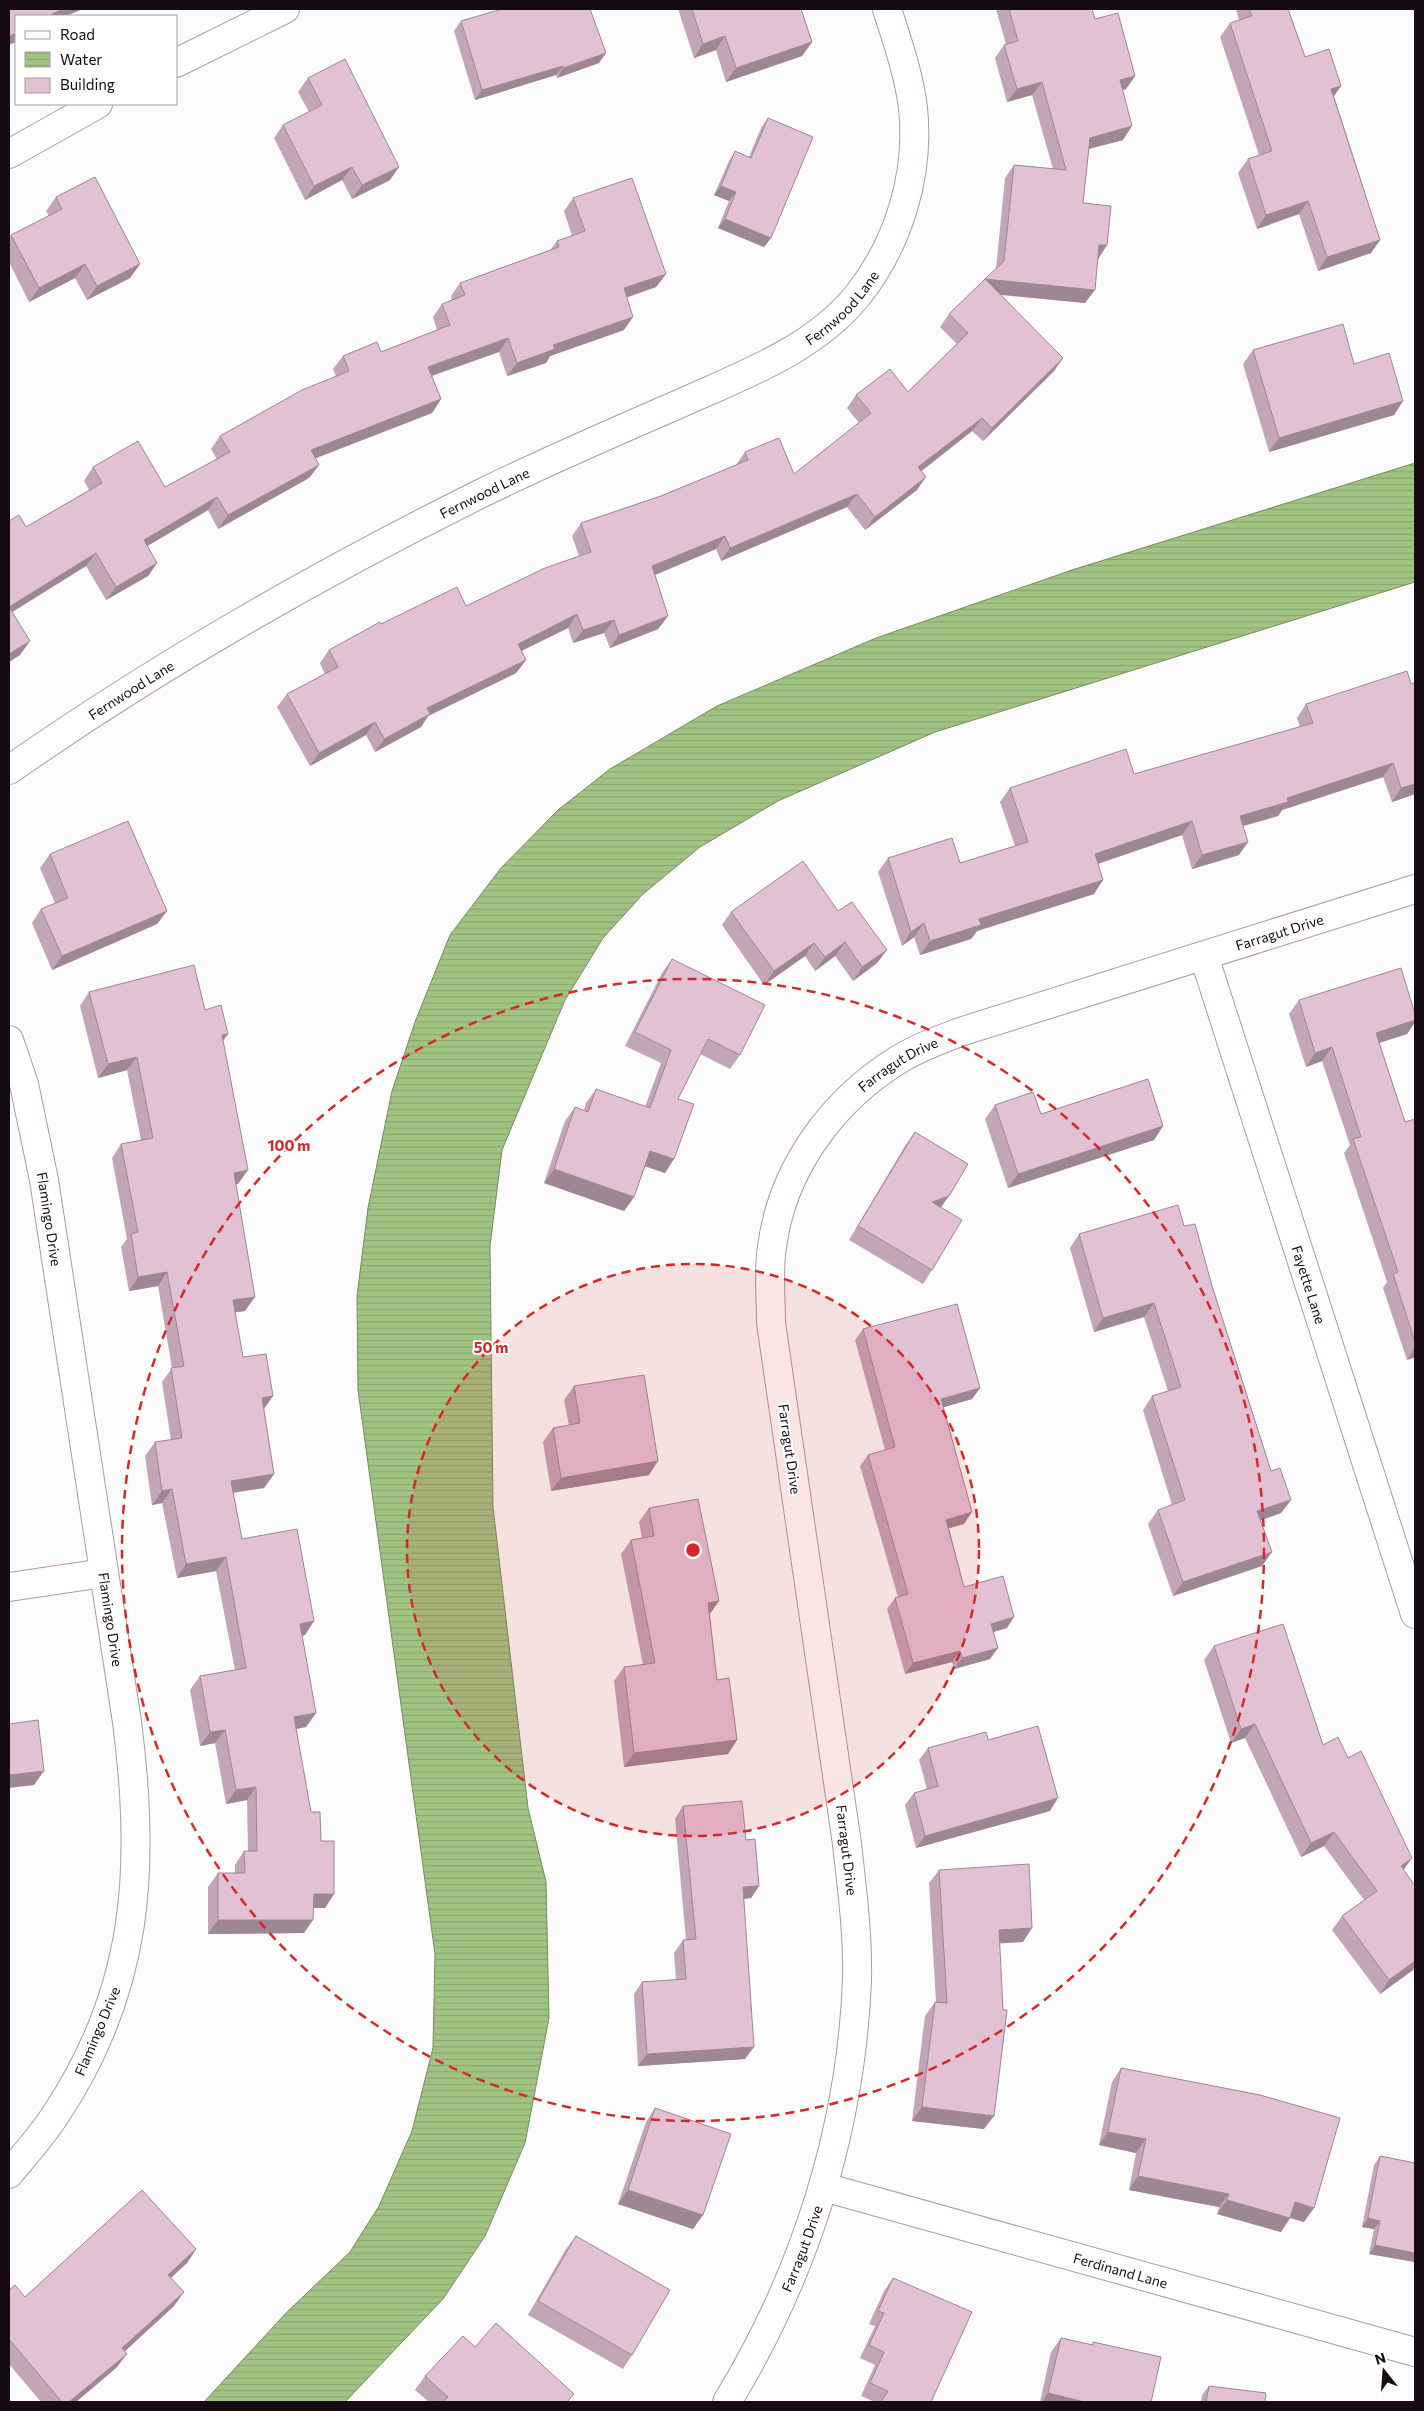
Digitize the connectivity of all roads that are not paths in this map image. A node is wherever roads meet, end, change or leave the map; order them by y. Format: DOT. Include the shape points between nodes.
graph roads {
  1 [pos="285,9"];
  2 [pos="886,9"];
  3 [pos="178,62"];
  4 [pos="96,105"];
  5 [pos="9,154"];
  6 [pos="9,770"];
  7 [pos="1415,889"];
  8 [pos="1204,956"];
  9 [pos="9,1040"];
  10 [pos="104,1573"];
  11 [pos="9,1587"];
  12 [pos="1415,1614"];
  13 [pos="9,2174"];
  14 [pos="824,2187"];
  15 [pos="1415,2352"];
  16 [pos="727,2402"];
  1 -- 3 [label="street"];
  2 -- 6 [label="street, Fernwood Lane" via="902,58 913,110 913,156 909,181 896,231 857,296 836,318 812,337 751,371 509,480 368,552 171,664"];
  4 -- 5 [label="street"];
  7 -- 8 [label="street, Farragut Drive"];
  8 -- 12 [label="street, Fayette Lane"];
  8 -- 14 [label="street, Farragut Drive" via="960,1032 898,1060 846,1100 830,1118 799,1163 780,1214 772,1246 771,1323 847,1844 856,1945 857,1979 848,2078"];
  9 -- 10 [label="street, Flamingo Drive" via="38,1141"];
  10 -- 11 [label="street"];
  10 -- 13 [label="street, Flamingo Drive" via="133,1772 136,1858 130,1936 112,2000 80,2075 55,2116"];
  14 -- 15 [label="street, Ferdinand Lane"];
  14 -- 16 [label="street, Farragut Drive" via="788,2287"];
}
